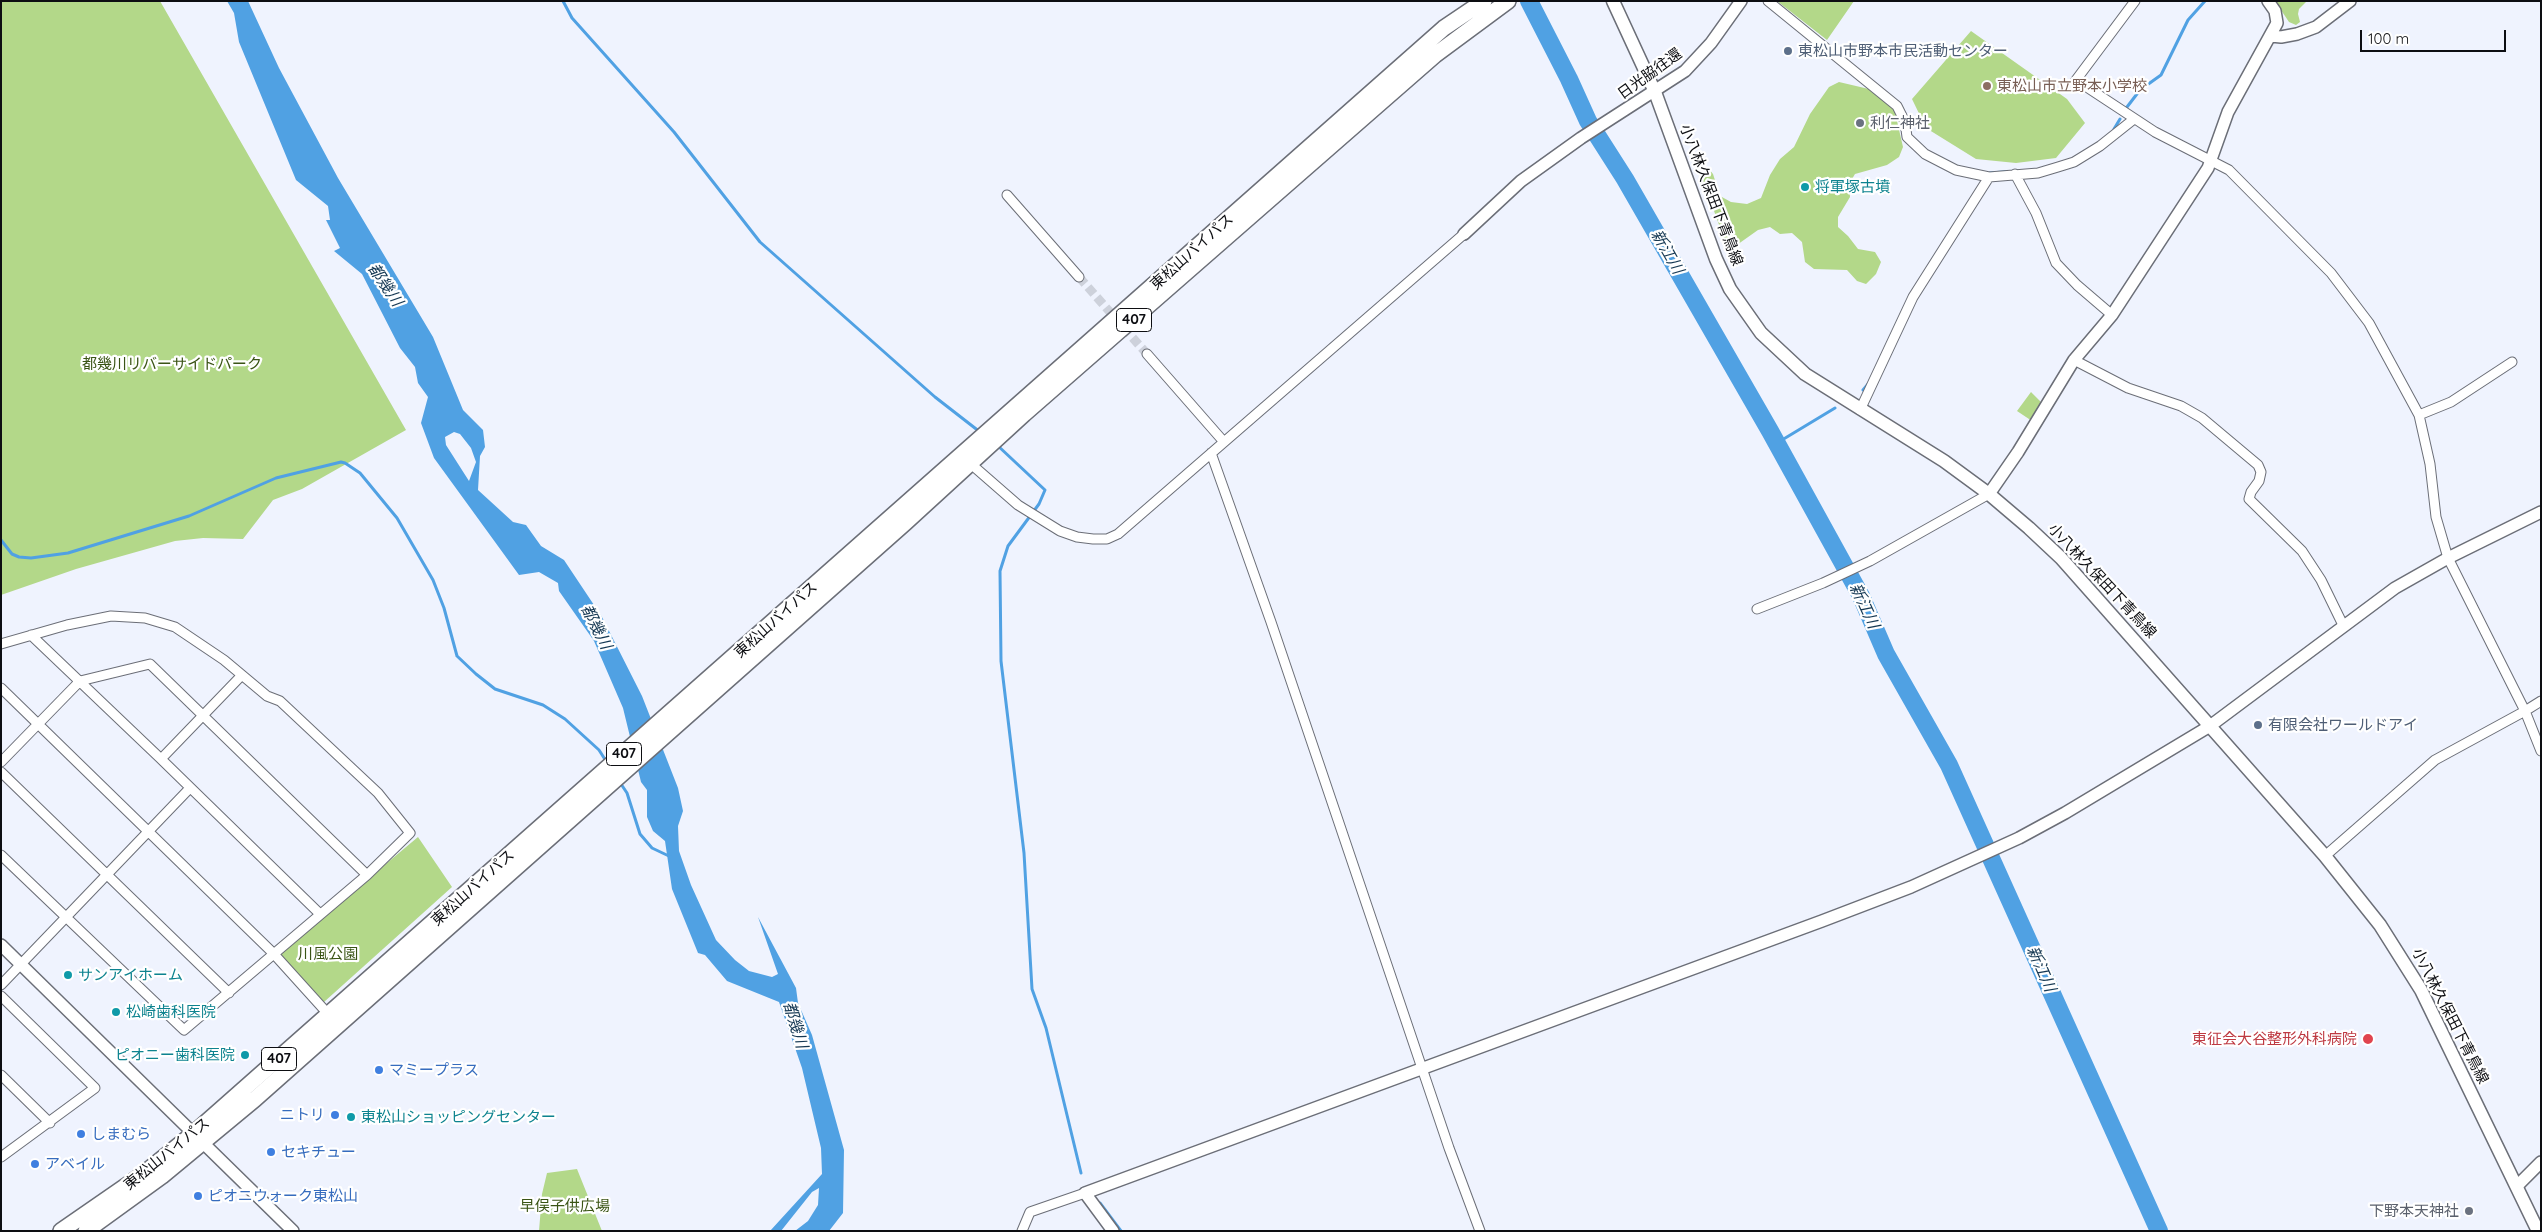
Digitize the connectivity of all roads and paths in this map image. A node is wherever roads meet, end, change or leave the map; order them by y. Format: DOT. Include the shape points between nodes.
graph roads {
  1 [pos="1484,1"];
  2 [pos="1508,1"];
  3 [pos="1613,1"];
  4 [pos="1741,1"];
  5 [pos="1768,1"];
  6 [pos="2135,1"];
  7 [pos="2268,1"];
  8 [pos="2350,1"];
  9 [pos="2271,36"];
  10 [pos="1654,92"];
  11 [pos="2134,119"];
  12 [pos="2212,160"];
  13 [pos="2015,174"];
  14 [pos="1989,177"];
  15 [pos="1007,195"];
  16 [pos="1464,234"];
  17 [pos="1079,277"];
  18 [pos="2112,315"];
  19 [pos="1147,354"];
  20 [pos="2074,360"];
  21 [pos="2512,362"];
  22 [pos="1860,410"];
  23 [pos="2419,415"];
  24 [pos="1224,442"];
  25 [pos="1211,453"];
  26 [pos="970,464"];
  27 [pos="1989,494"];
  28 [pos="2541,512"];
  29 [pos="2448,558"];
  30 [pos="1757,608"];
  31 [pos="2343,625"];
  32 [pos="31,635"];
  33 [pos="764,639"];
  34 [pos="1,644"];
  35 [pos="242,675"];
  36 [pos="80,681"];
  37 [pos="1,688"];
  38 [pos="2541,701"];
  39 [pos="2525,711"];
  40 [pos="202,716"];
  41 [pos="38,724"];
  42 [pos="2210,726"];
  43 [pos="2541,752"];
  44 [pos="161,759"];
  45 [pos="1,762"];
  46 [pos="1,772"];
  47 [pos="190,788"];
  48 [pos="148,832"];
  49 [pos="1,855"];
  50 [pos="2325,856"];
  51 [pos="107,875"];
  52 [pos="366,875"];
  53 [pos="492,881"];
  54 [pos="320,914"];
  55 [pos="66,918"];
  56 [pos="1,945"];
  57 [pos="273,953"];
  58 [pos="21,965"];
  59 [pos="1,985"];
  60 [pos="229,992"];
  61 [pos="1,996"];
  62 [pos="328,1015"];
  63 [pos="1423,1067"];
  64 [pos="1,1076"];
  65 [pos="50,1123"];
  66 [pos="199,1138"];
  67 [pos="2,1156"];
  68 [pos="2541,1162"];
  69 [pos="2516,1186"];
  70 [pos="1085,1193"];
  71 [pos="61,1231"];
  72 [pos="86,1231"];
  73 [pos="293,1231"];
  74 [pos="1022,1231"];
  75 [pos="1113,1231"];
  76 [pos="1480,1231"];
  77 [pos="2538,1231"];
  1 -- 33 [label="highway, 東松山バイパス / 407" via="1444,28"];
  2 -- 26 [label="highway, 東松山バイパス / 407" via="1407,79"];
  3 -- 10 [label="main road, 小八林久保田下青鳥線"];
  4 -- 10 [label="street, 日光脇往還" via="1711,43 1685,71"];
  5 -- 14 [label="street" via="1897,106 1905,122 1907,137 1925,154 1956,170"];
  6 -- 11 [label="street" via="2076,80"];
  7 -- 9 [label="street" via="2277,19"];
  8 -- 9 [label="street" via="2316,26 2297,34"];
  9 -- 12 [label="street" via="2228,112"];
  10 -- 16 [label="street, 日光脇往還" via="1521,181"];
  10 -- 22 [label="main road, 小八林久保田下青鳥線" via="1710,245 1730,289 1761,333 1782,355"];
  11 -- 12 [label="street"];
  11 -- 13 [label="street" via="2074,162 2038,173"];
  12 -- 18 [label="street"];
  12 -- 23 [label="street" via="2229,170 2313,253 2346,291 2390,358"];
  13 -- 14 [label="street"];
  13 -- 18 [label="street" via="2036,213 2056,263"];
  14 -- 22 [label="street" via="1913,297"];
  15 -- 17 [label="street"];
  16 -- 24 [label="street"];
  18 -- 20 [label="street"];
  19 -- 24 [label="street"];
  20 -- 27 [label="street"];
  20 -- 31 [label="street" via="2128,388 2182,406 2202,418 2258,465 2261,472 2259,481 2249,499 2302,551 2321,580"];
  21 -- 23 [label="street" via="2451,402"];
  22 -- 27 [label="main road, 小八林久保田下青鳥線" via="1944,461"];
  23 -- 29 [label="street" via="2430,464 2436,517"];
  24 -- 25 [label="street"];
  25 -- 26 [label="street" via="1118,534 1107,538 1076,537 1045,523 997,490"];
  25 -- 63 [label="street"];
  26 -- 33 [label="highway, 東松山バイパス / 407"];
  27 -- 30 [label="street" via="1870,560 1823,583"];
  27 -- 42 [label="main road, 小八林久保田下青鳥線" via="2061,558"];
  28 -- 29 [label="street"];
  29 -- 31 [label="street" via="2395,588"];
  29 -- 39 [label="street"];
  31 -- 42 [label="street"];
  32 -- 34 [label="street"];
  32 -- 35 [label="street" via="112,616 145,618 175,627"];
  32 -- 36 [label="street"];
  33 -- 53 [label="highway, 東松山バイパス / 407"];
  35 -- 40 [label="street"];
  35 -- 52 [label="street" via="294,714 378,793 410,833"];
  36 -- 40 [label="street" via="150,664"];
  36 -- 41 [label="street"];
  36 -- 44 [label="street"];
  37 -- 41 [label="street"];
  38 -- 39 [label="street"];
  39 -- 43 [label="street"];
  39 -- 50 [label="street" via="2434,760"];
  40 -- 44 [label="street"];
  40 -- 52 [label="street"];
  41 -- 45 [label="street"];
  41 -- 48 [label="street"];
  42 -- 50 [label="main road, 小八林久保田下青鳥線"];
  42 -- 63 [label="street" via="2065,814 1911,886"];
  44 -- 47 [label="street"];
  46 -- 51 [label="street"];
  47 -- 48 [label="street"];
  47 -- 54 [label="street"];
  48 -- 51 [label="street"];
  48 -- 57 [label="street"];
  49 -- 55 [label="street"];
  50 -- 69 [label="main road, 小八林久保田下青鳥線" via="2360,899 2421,990"];
  51 -- 55 [label="street"];
  51 -- 60 [label="street"];
  52 -- 54 [label="street"];
  53 -- 62 [label="highway, 東松山バイパス / 407"];
  53 -- 66 [label="highway, 東松山バイパス / 407"];
  54 -- 57 [label="street"];
  55 -- 58 [label="street"];
  55 -- 60 [label="street" via="184,1030"];
  56 -- 58 [label="street"];
  57 -- 60 [label="street"];
  57 -- 62 [label="street"];
  58 -- 59 [label="street"];
  58 -- 66 [label="street"];
  61 -- 65 [label="street" via="95,1088"];
  62 -- 66 [label="highway, 東松山バイパス / 407"];
  63 -- 70 [label="street"];
  63 -- 76 [label="street"];
  64 -- 65 [label="street"];
  65 -- 67 [label="street"];
  66 -- 71 [label="highway, 東松山バイパス / 407"];
  66 -- 72 [label="highway, 東松山バイパス / 407"];
  66 -- 73 [label="street"];
  68 -- 69 [label="street"];
  69 -- 77 [label="main road, 小八林久保田下青鳥線"];
  70 -- 74 [label="street" via="1030,1212"];
  70 -- 75 [label="street"];
}
